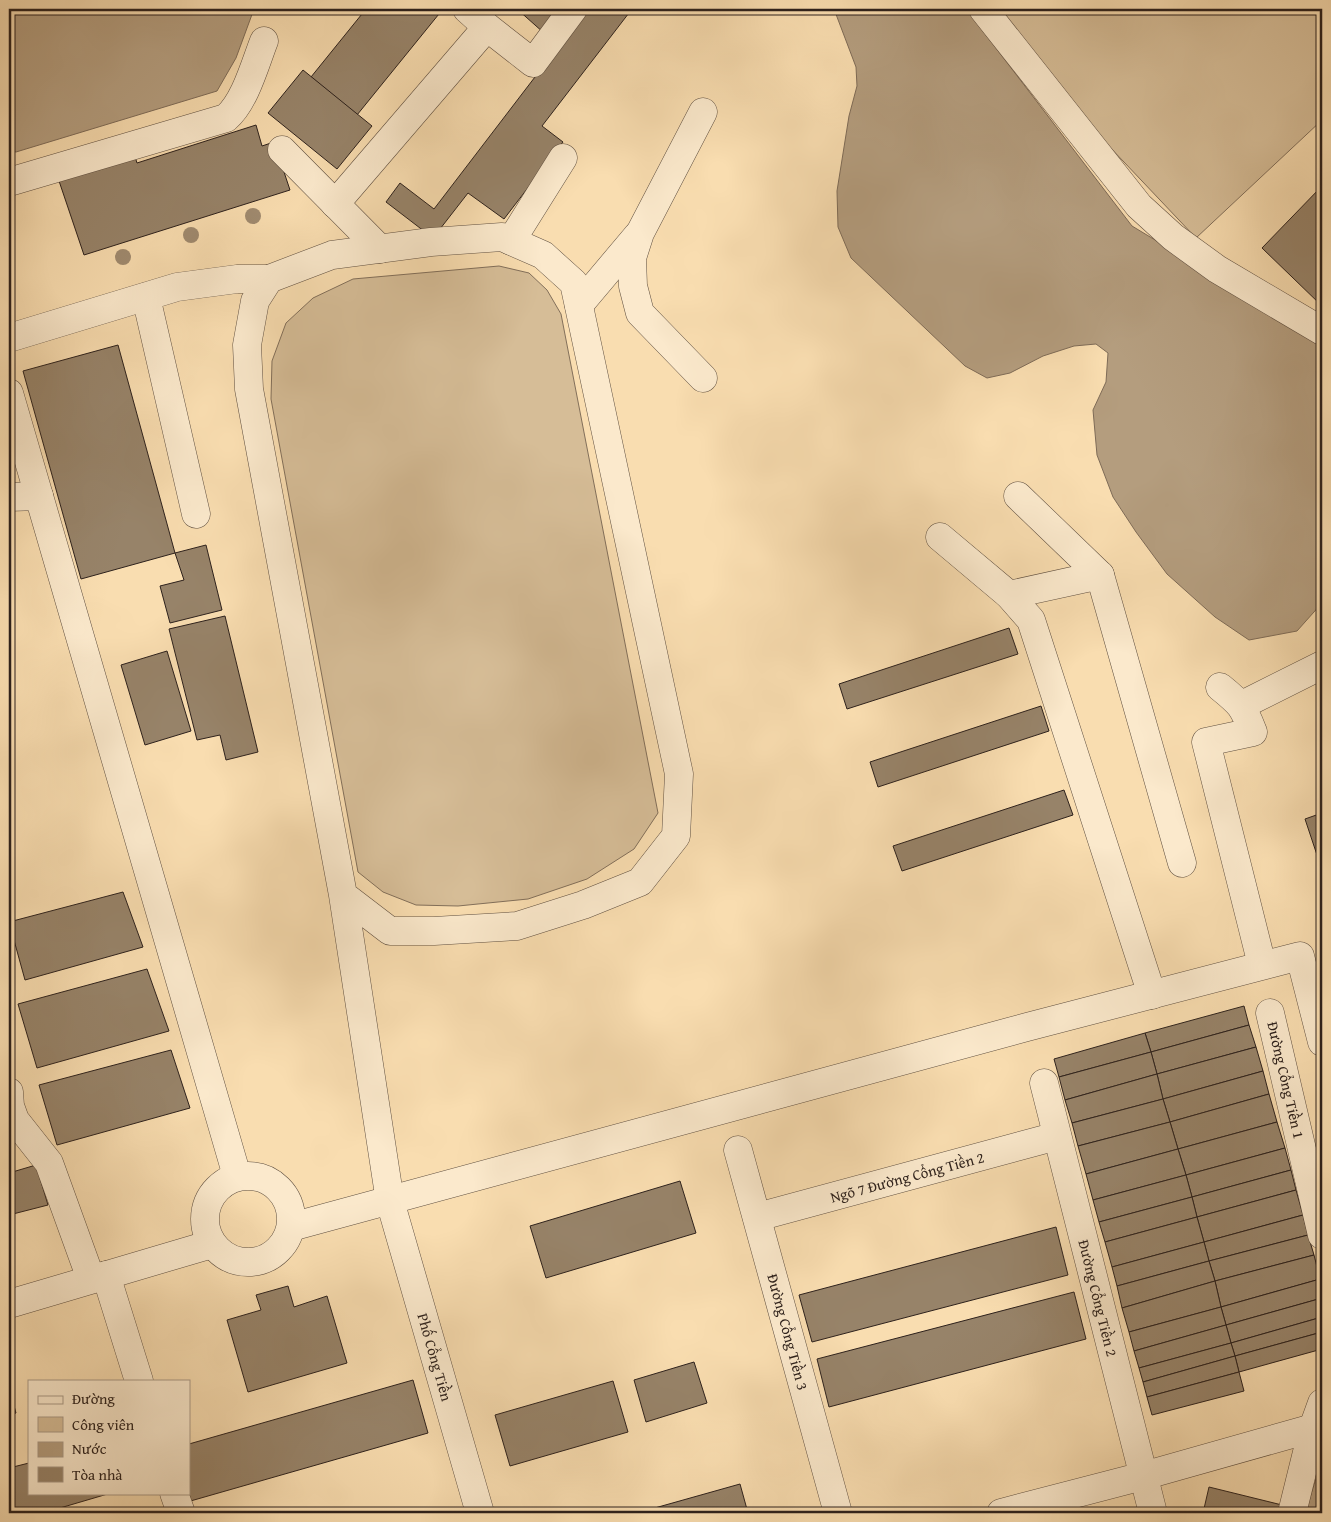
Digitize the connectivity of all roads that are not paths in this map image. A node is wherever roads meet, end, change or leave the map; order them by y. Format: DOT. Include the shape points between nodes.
graph roads {
  1 [pos="573,9"];
  2 [pos="982,9"];
  3 [pos="477,18"];
  4 [pos="264,41"];
  5 [pos="703,112"];
  6 [pos="282,150"];
  7 [pos="563,158"];
  8 [pos="9,182"];
  9 [pos="335,204"];
  10 [pos="640,233"];
  11 [pos="511,241"];
  12 [pos="380,249"];
  13 [pos="269,279"];
  14 [pos="146,297"];
  15 [pos="579,304"];
  16 [pos="1322,331"];
  17 [pos="9,338"];
  18 [pos="703,378"];
  19 [pos="9,393"];
  20 [pos="39,496"];
  21 [pos="1018,496"];
  22 [pos="9,497"];
  23 [pos="196,514"];
  24 [pos="940,538"];
  25 [pos="1100,575"];
  26 [pos="1010,595"];
  27 [pos="1322,667"];
  28 [pos="1220,687"];
  29 [pos="1244,709"];
  30 [pos="1182,862"];
  31 [pos="343,895"];
  32 [pos="1262,965"];
  33 [pos="1152,994"];
  34 [pos="1270,1013"];
  35 [pos="1322,1042"];
  36 [pos="1044,1083"];
  37 [pos="9,1092"];
  38 [pos="12,1121"];
  39 [pos="1057,1136"];
  40 [pos="738,1150"];
  41 [pos="237,1176"];
  42 [pos="390,1200"];
  43 [pos="757,1217"];
  44 [pos="292,1228"];
  45 [pos="1322,1235"];
  46 [pos="212,1244"];
  47 [pos="99,1277"];
  48 [pos="9,1304"];
  49 [pos="139,1380"];
  50 [pos="1322,1403"];
  51 [pos="1313,1428"];
  52 [pos="1143,1476"];
  53 [pos="174,1494"];
  54 [pos="181,1513"];
  55 [pos="480,1513"];
  56 [pos="838,1513"];
  57 [pos="1001,1513"];
  58 [pos="1153,1513"];
  59 [pos="1292,1513"];
  1 -- 3 [label="street" via="533,63"];
  2 -- 16 [label="street" via="1139,206 1173,237 1217,269"];
  3 -- 9 [label="street"];
  4 -- 8 [label="street" via="243,94 234,112 226,118"];
  5 -- 10 [label="street"];
  6 -- 9 [label="street"];
  7 -- 11 [label="street"];
  9 -- 12 [label="street"];
  10 -- 15 [label="street"];
  10 -- 18 [label="street" via="632,258 633,286 640,313"];
  11 -- 12 [label="street" via="502,237"];
  11 -- 15 [label="street" via="543,255 574,283"];
  12 -- 13 [label="street" via="332,255"];
  13 -- 14 [label="street" via="237,279 177,288"];
  13 -- 31 [label="street, Phố Cổng Tiền" via="254,302 247,346 249,390"];
  14 -- 17 [label="street"];
  14 -- 23 [label="street"];
  15 -- 31 [label="street" via="679,774 676,836 640,882 517,926 390,931"];
  19 -- 20 [label="street"];
  20 -- 22 [label="street"];
  20 -- 41 [label="street"];
  21 -- 25 [label="street"];
  24 -- 26 [label="street"];
  25 -- 26 [label="street"];
  25 -- 30 [label="street"];
  26 -- 33 [label="street" via="1031,620"];
  27 -- 29 [label="street" via="1250,701"];
  28 -- 29 [label="street"];
  29 -- 32 [label="street" via="1253,732 1206,742"];
  31 -- 42 [label="street, Phố Cổng Tiền"];
  32 -- 33 [label="street"];
  32 -- 35 [label="street" via="1300,956"];
  33 -- 42 [label="street"];
  34 -- 45 [label="street, Đường Cổng Tiền 1"];
  36 -- 39 [label="street, Đường Cổng Tiền 2"];
  37 -- 38 [label="street"];
  38 -- 47 [label="street" via="49,1163"];
  39 -- 43 [label="street, Ngõ 7 Đường Cổng Tiền 2"];
  39 -- 52 [label="street, Đường Cổng Tiền 2"];
  40 -- 43 [label="street, Đường Cổng Tiền 3"];
  41 -- 44 [label="street" via="260,1176 274,1183 285,1194 291,1207"];
  41 -- 46 [label="street" via="212,1193 205,1212 205,1228"];
  42 -- 44 [label="street"];
  42 -- 55 [label="street, Phố Cổng Tiền"];
  43 -- 56 [label="street, Đường Cổng Tiền 3"];
  44 -- 46 [label="street" via="280,1250 252,1262 230,1258"];
  46 -- 47 [label="street"];
  47 -- 48 [label="street"];
  47 -- 49 [label="street"];
  50 -- 51 [label="street"];
  51 -- 52 [label="street"];
  51 -- 59 [label="street"];
  52 -- 57 [label="street"];
  52 -- 58 [label="street, Đường Cổng Tiền 2"];
  53 -- 54 [label="street"];
}
